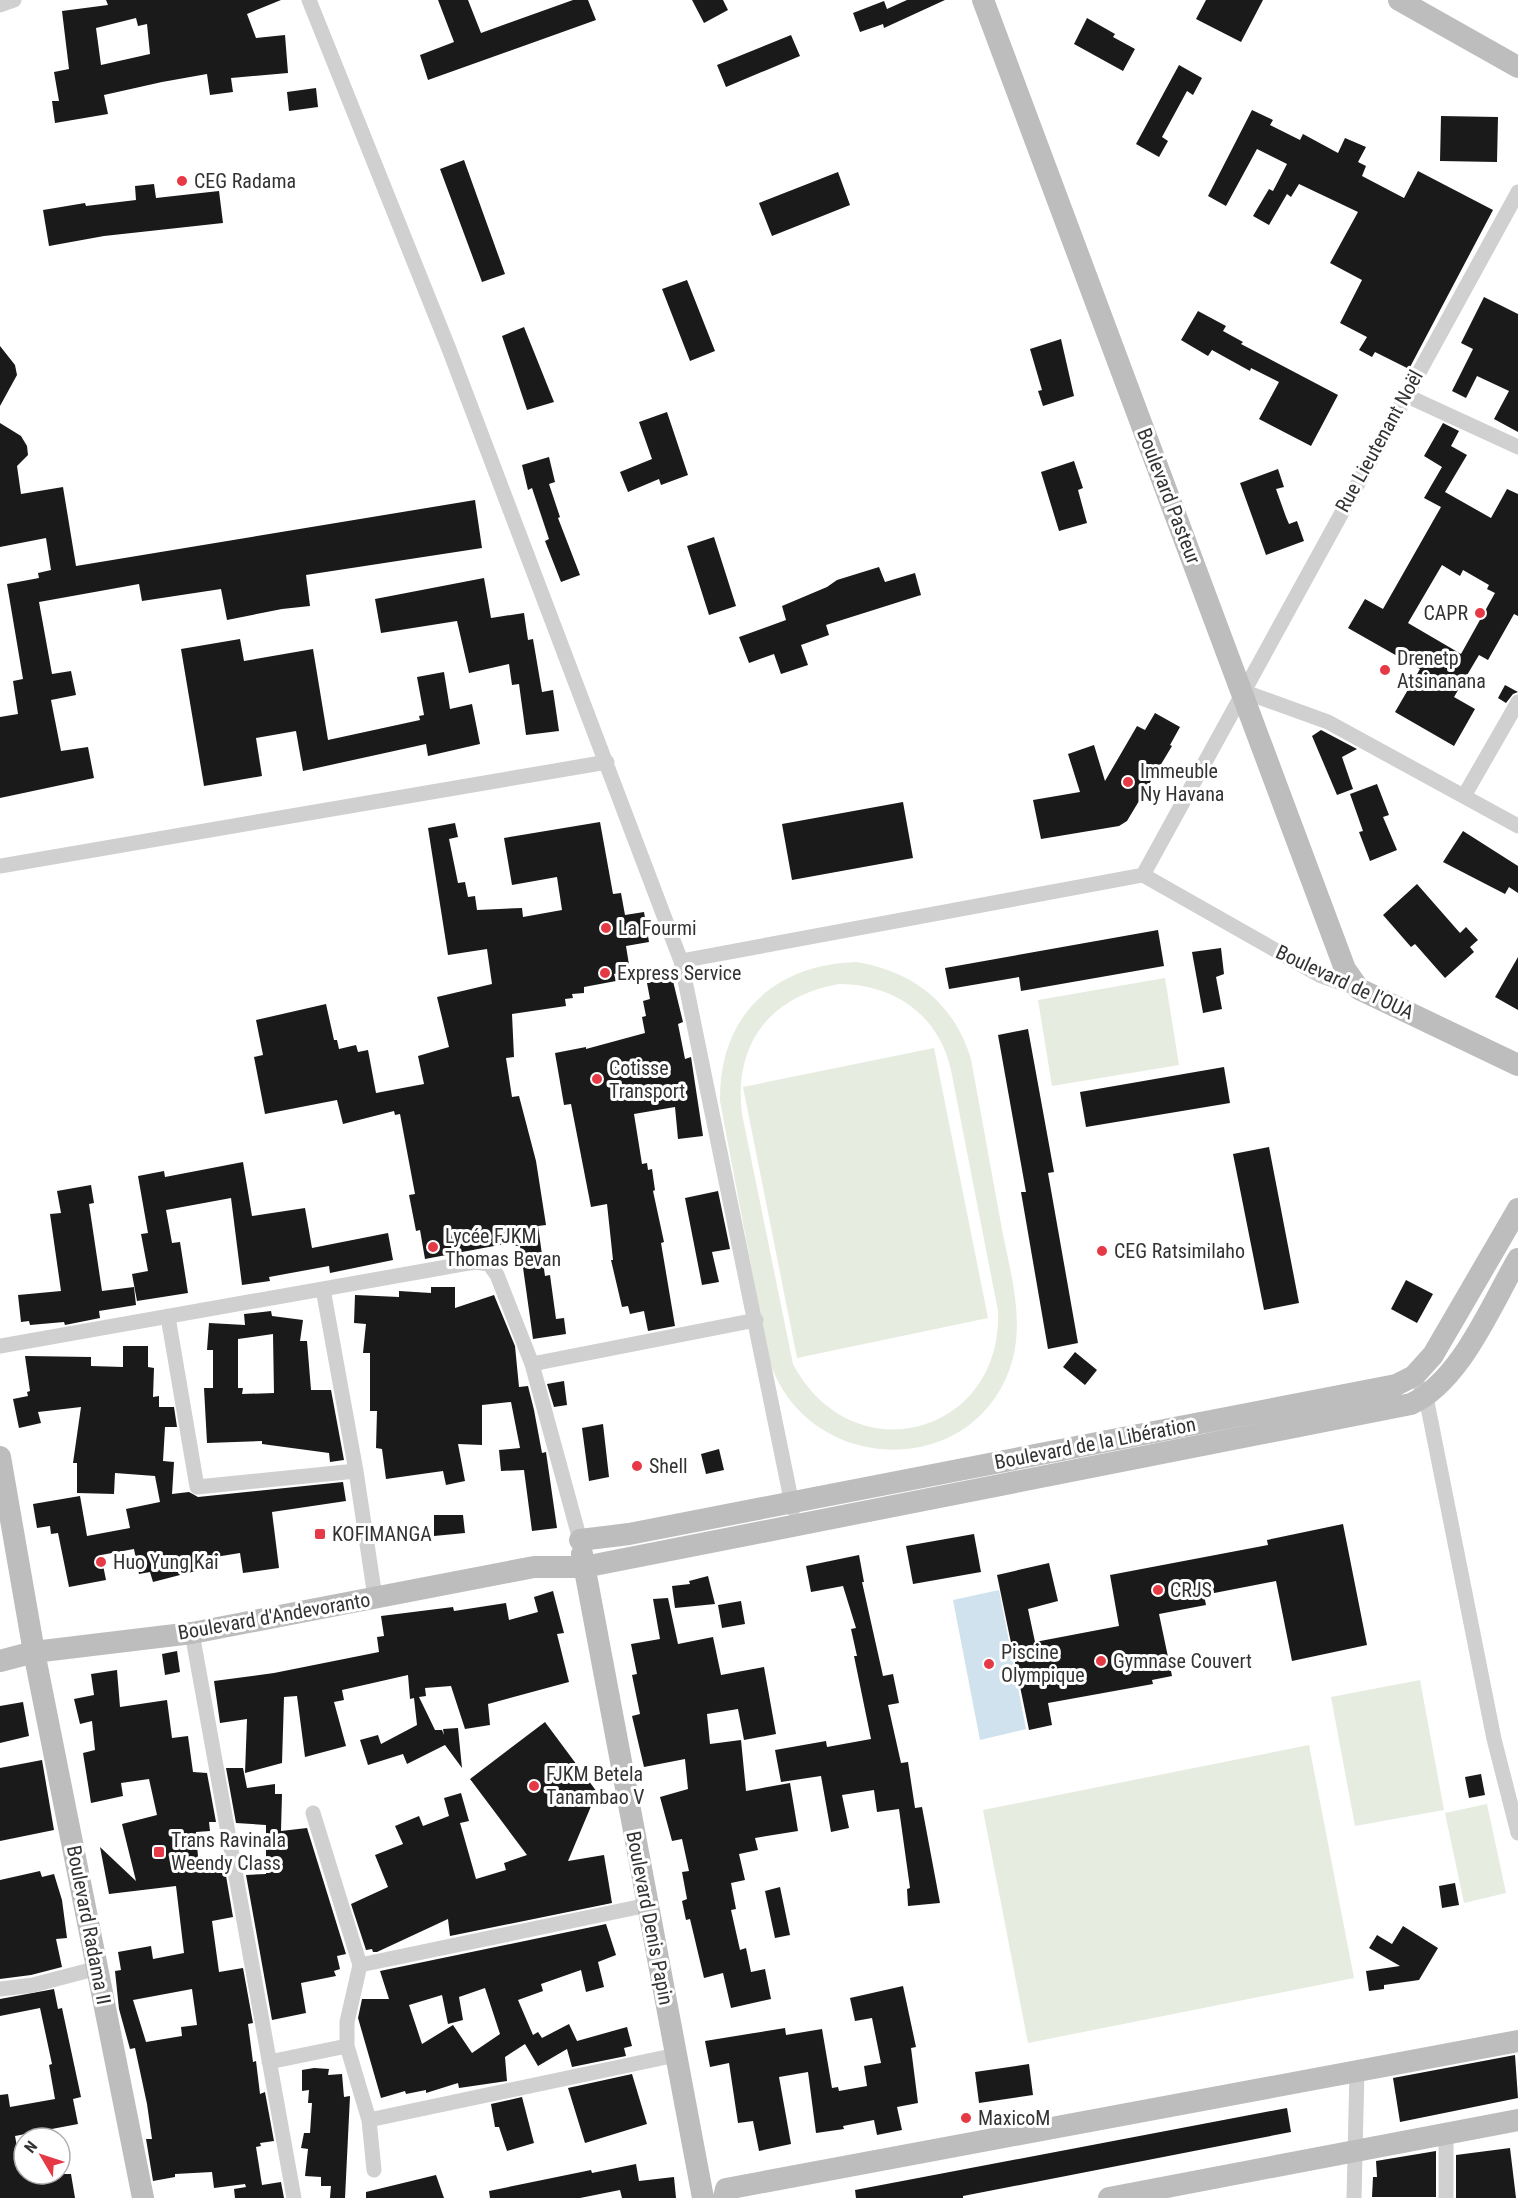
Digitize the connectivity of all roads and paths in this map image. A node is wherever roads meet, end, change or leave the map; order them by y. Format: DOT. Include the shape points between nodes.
graph roads {
  1 [pos="14,0"];
  2 [pos="309,0"];
  3 [pos="983,0"];
  4 [pos="1399,0"];
  5 [pos="0,5"];
  6 [pos="1518,67"];
  7 [pos="1518,192"];
  8 [pos="1405,395"];
  9 [pos="1518,447"];
  10 [pos="1242,691"];
  11 [pos="1518,702"];
  12 [pos="607,762"];
  13 [pos="1464,796"];
  14 [pos="1518,826"];
  15 [pos="0,866"];
  16 [pos="1143,875"];
  17 [pos="681,961"];
  18 [pos="1359,988"];
  19 [pos="1518,1065"];
  20 [pos="1518,1209"];
  21 [pos="1518,1259"];
  22 [pos="323,1288"];
  23 [pos="168,1317"];
  24 [pos="756,1320"];
  25 [pos="0,1346"];
  26 [pos="532,1365"];
  27 [pos="1414,1376"];
  28 [pos="1426,1397"];
  29 [pos="0,1457"];
  30 [pos="356,1471"];
  31 [pos="792,1501"];
  32 [pos="796,1525"];
  33 [pos="580,1540"];
  34 [pos="548,1566"];
  35 [pos="584,1567"];
  36 [pos="375,1598"];
  37 [pos="192,1633"];
  38 [pos="34,1652"];
  39 [pos="0,1661"];
  40 [pos="314,1813"];
  41 [pos="1518,1833"];
  42 [pos="648,1905"];
  43 [pos="360,1965"];
  44 [pos="98,1968"];
  45 [pos="0,1989"];
  46 [pos="1518,2041"];
  47 [pos="347,2046"];
  48 [pos="676,2055"];
  49 [pos="269,2062"];
  50 [pos="1357,2070"];
  51 [pos="369,2120"];
  52 [pos="1518,2120"];
  53 [pos="1446,2134"];
  54 [pos="1355,2151"];
  55 [pos="374,2170"];
  56 [pos="142,2198"];
  57 [pos="294,2198"];
  58 [pos="703,2198"];
  59 [pos="724,2198"];
  60 [pos="1108,2198"];
  61 [pos="1354,2198"];
  62 [pos="1446,2198"];
  1 -- 5 [label="street"];
  2 -- 12 [label="street" via="449,349"];
  3 -- 10 [label="main road, Boulevard Pasteur"];
  4 -- 6 [label="main road"];
  7 -- 8 [label="street, Rue Lieutenant Noël"];
  8 -- 9 [label="street"];
  8 -- 10 [label="street, Rue Lieutenant Noël"];
  10 -- 13 [label="street" via="1328,722"];
  10 -- 16 [label="street, Rue Lieutenant Noël"];
  10 -- 18 [label="main road, Boulevard Pasteur" via="1345,969"];
  11 -- 13 [label="street"];
  12 -- 15 [label="street"];
  12 -- 17 [label="street"];
  13 -- 14 [label="street"];
  16 -- 17 [label="street"];
  16 -- 18 [label="street, Boulevard de l'OUA" via="1321,976"];
  17 -- 24 [label="street"];
  18 -- 19 [label="main road, Boulevard de l'OUA"];
  20 -- 27 [label="main road, Boulevard de la Libération" via="1433,1355"];
  21 -- 28 [label="main road, Boulevard de la Libération" via="1455,1366"];
  22 -- 23 [label="street"];
  22 -- 26 [label="street" via="475,1262 489,1264"];
  22 -- 30 [label="street"];
  23 -- 25 [label="street"];
  23 -- 30 [label="street" via="197,1487"];
  24 -- 26 [label="street"];
  24 -- 31 [label="street"];
  26 -- 33 [label="street"];
  27 -- 28 [label="street"];
  27 -- 31 [label="main road, Boulevard de la Libération" via="1396,1385"];
  28 -- 32 [label="main road, Boulevard de la Libération" via="1411,1404"];
  28 -- 41 [label="street" via="1494,1739"];
  29 -- 38 [label="main road, Boulevard Radama II"];
  30 -- 36 [label="street"];
  31 -- 32 [label="street"];
  31 -- 33 [label="main road, Boulevard de la Libération"];
  32 -- 35 [label="main road, Boulevard de la Libération"];
  33 -- 34 [label="main road, Boulevard d'Andevoranto"];
  33 -- 35 [label="main road, Boulevard Denis Papin"];
  34 -- 35 [label="main road, Boulevard d'Andevoranto"];
  34 -- 36 [label="main road, Boulevard d'Andevoranto"];
  35 -- 42 [label="main road, Boulevard Denis Papin"];
  36 -- 37 [label="main road, Boulevard d'Andevoranto"];
  37 -- 38 [label="main road, Boulevard d'Andevoranto"];
  37 -- 49 [label="street"];
  38 -- 39 [label="main road, Boulevard d'Andevoranto"];
  38 -- 44 [label="main road, Boulevard Radama II"];
  40 -- 43 [label="street"];
  42 -- 43 [label="street"];
  42 -- 48 [label="main road, Boulevard Denis Papin"];
  43 -- 47 [label="street" via="347,2022"];
  44 -- 45 [label="street" via="33,1985"];
  44 -- 56 [label="main road, Boulevard Radama II"];
  46 -- 50 [label="main road"];
  47 -- 49 [label="street"];
  47 -- 51 [label="street"];
  48 -- 51 [label="street"];
  48 -- 58 [label="main road, Boulevard Denis Papin"];
  49 -- 57 [label="street"];
  50 -- 54 [label="street"];
  50 -- 59 [label="main road" via="726,2189"];
  51 -- 55 [label="street"];
  52 -- 53 [label="main road"];
  53 -- 54 [label="main road"];
  53 -- 62 [label="street"];
  54 -- 60 [label="main road"];
  54 -- 61 [label="street"];
}
